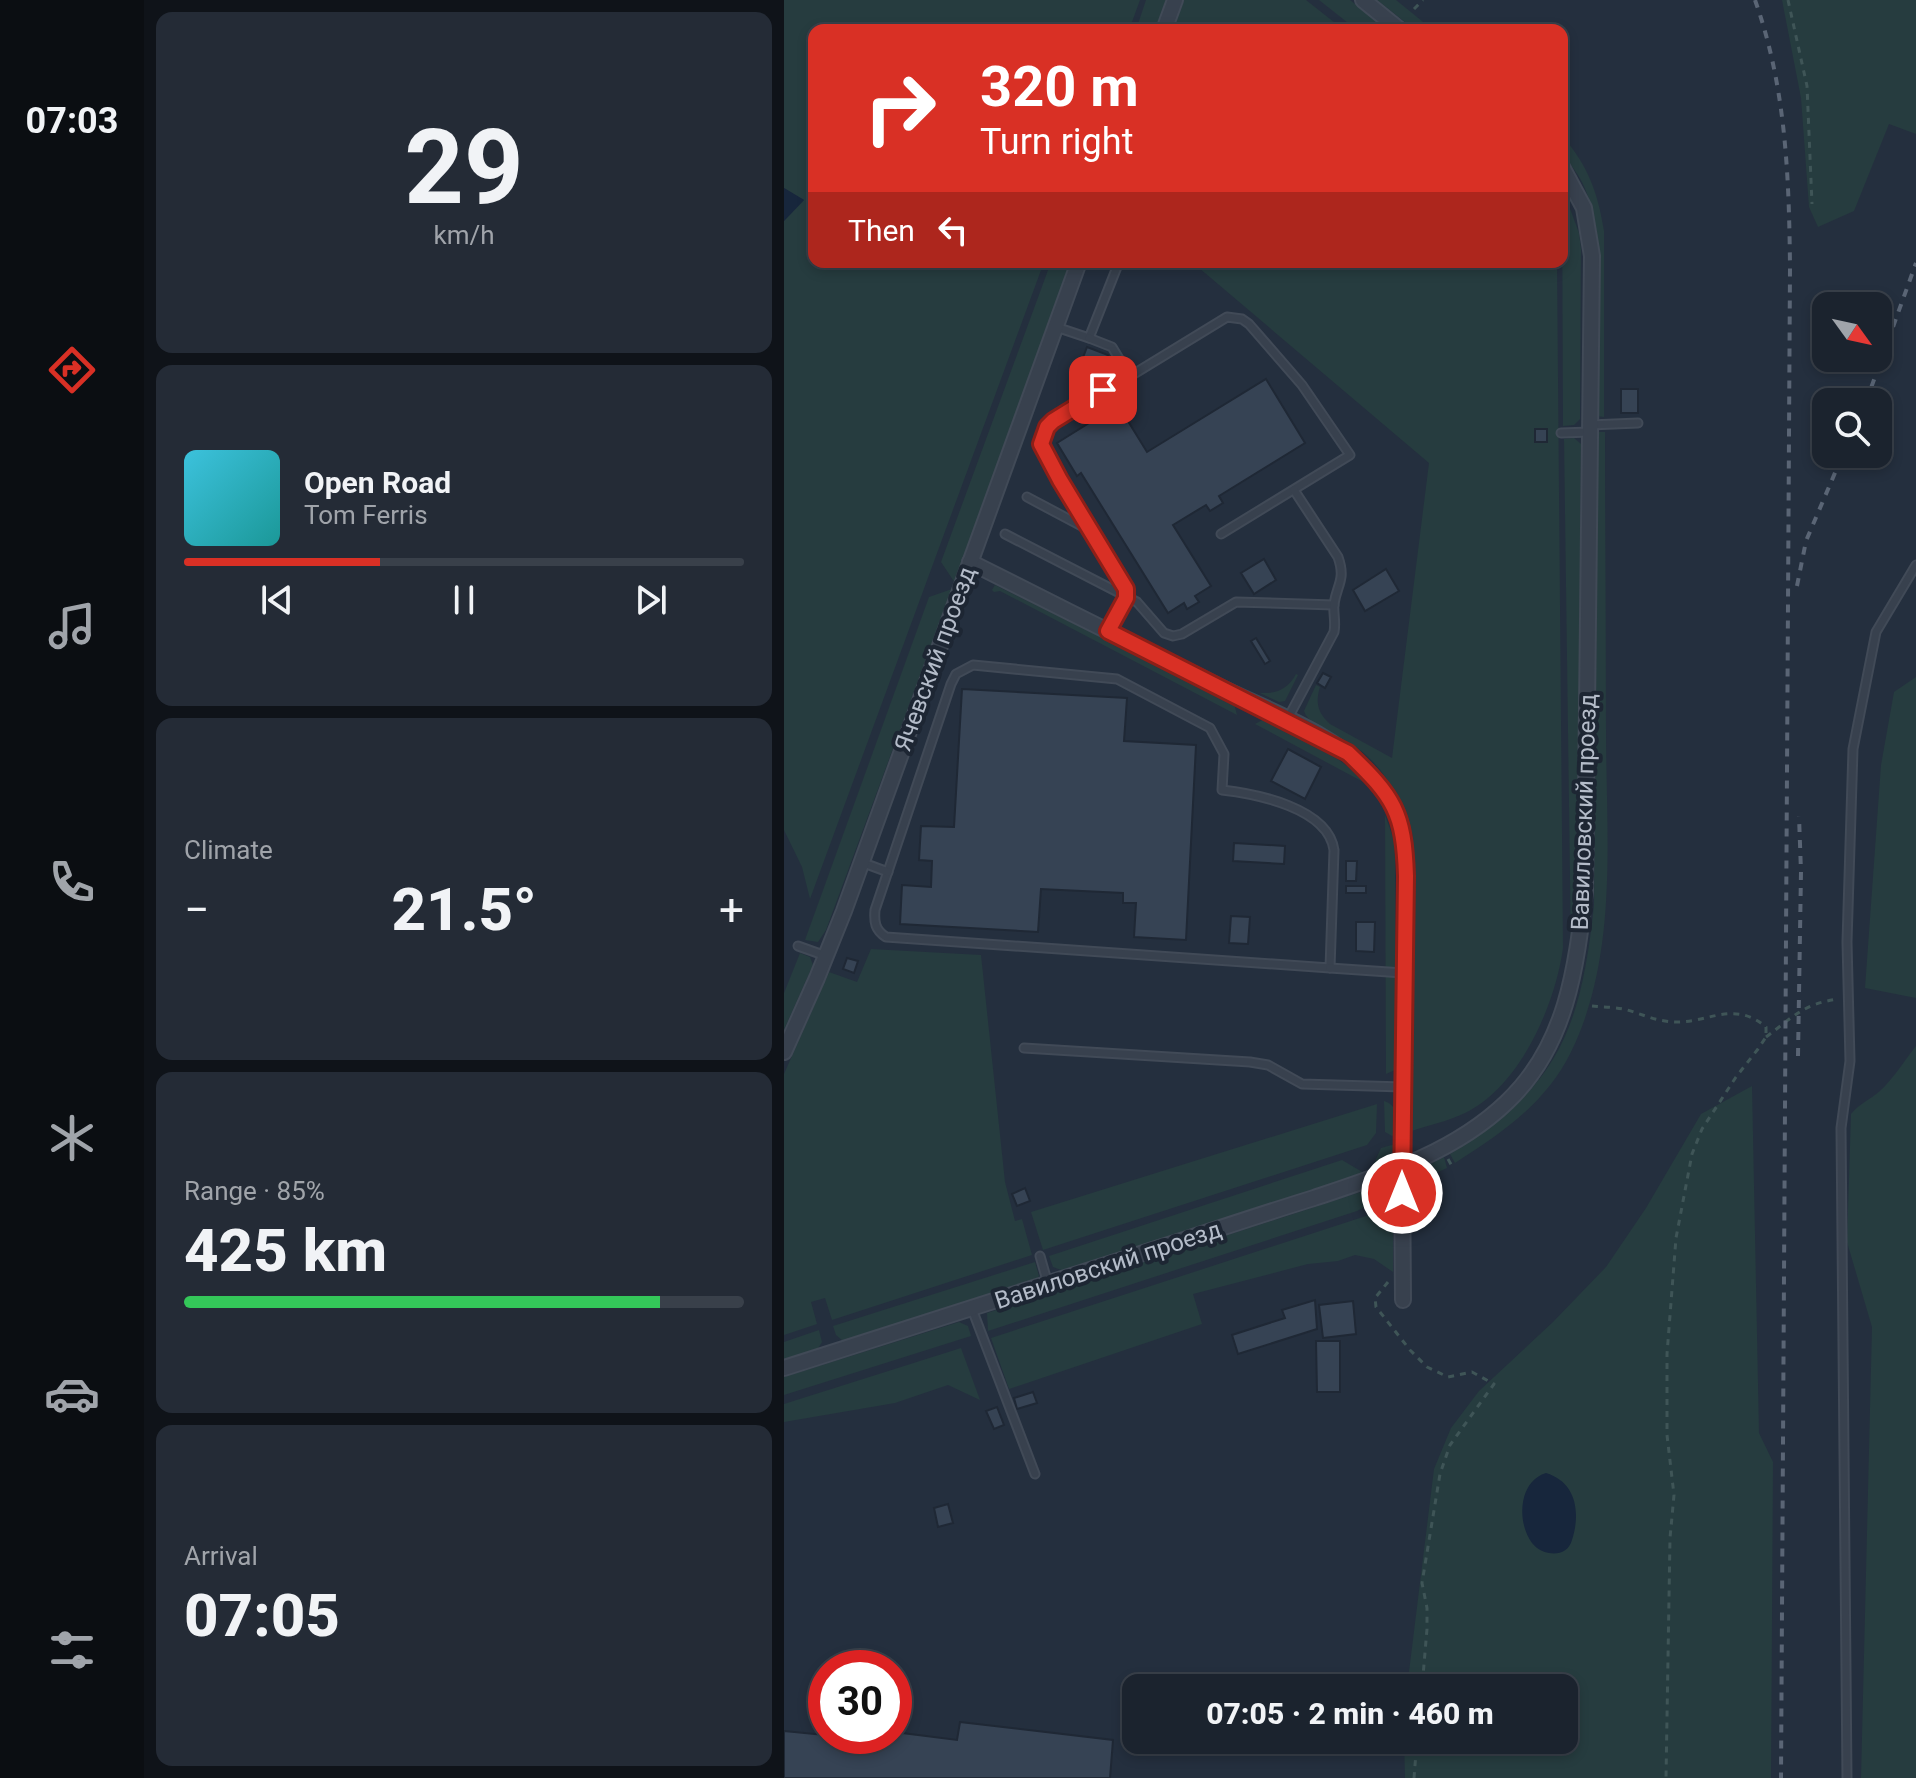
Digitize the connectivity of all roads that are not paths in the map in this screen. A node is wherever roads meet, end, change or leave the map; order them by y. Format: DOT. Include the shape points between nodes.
graph roads {
  1 [pos="1175,0"];
  2 [pos="1363,0"];
  3 [pos="1166,24"];
  4 [pos="1393,24"];
  5 [pos="1568,178"];
  6 [pos="1077,268"];
  7 [pos="1117,268"];
  8 [pos="1056,327"];
  9 [pos="1089,338"];
  10 [pos="1129,375"];
  11 [pos="1638,423"];
  12 [pos="1590,428"];
  13 [pos="1561,433"];
  14 [pos="1294,490"];
  15 [pos="1027,497"];
  16 [pos="1089,530"];
  17 [pos="1005,534"];
  18 [pos="1221,534"];
  19 [pos="970,562"];
  20 [pos="1916,565"];
  21 [pos="1126,598"];
  22 [pos="1334,605"];
  23 [pos="1108,631"];
  24 [pos="1287,720"];
  25 [pos="861,862"];
  26 [pos="888,872"];
  27 [pos="798,946"];
  28 [pos="826,956"];
  29 [pos="1330,968"];
  30 [pos="1405,974"];
  31 [pos="1024,1048"];
  32 [pos="784,1052"];
  33 [pos="1403,1087"];
  34 [pos="1402,1168"];
  35 [pos="1040,1256"];
  36 [pos="1048,1284"];
  37 [pos="1403,1300"];
  38 [pos="972,1309"];
  39 [pos="784,1368"];
  40 [pos="1035,1474"];
  41 [pos="1847,1778"];
  1 -- 3 [label="street"];
  2 -- 4 [label="street"];
  5 -- 12 [label="street, Вавиловский проезд" via="1590,232"];
  6 -- 8 [label="street, Ячевский проезд"];
  7 -- 9 [label="lane"];
  8 -- 9 [label="lane"];
  8 -- 19 [label="street, Ячевский проезд"];
  9 -- 10 [label="lane" via="1112,347"];
  10 -- 14 [label="lane" via="1227,317 1249,324 1302,385 1350,455"];
  10 -- 16 [label="lane" via="1053,421 1043,434 1045,454"];
  11 -- 12 [label="lane"];
  12 -- 13 [label="lane"];
  12 -- 34 [label="street, Вавиловский проезд" via="1585,891 1574,977 1550,1044 1508,1101 1475,1128"];
  14 -- 18 [label="lane"];
  14 -- 22 [label="lane" via="1342,568"];
  15 -- 16 [label="lane"];
  16 -- 21 [label="lane" via="1126,589"];
  17 -- 21 [label="lane"];
  19 -- 23 [label="street"];
  19 -- 25 [label="street, Ячевский проезд"];
  20 -- 41 [label="lane" via="1876,632 1853,749 1847,942 1850,1061 1841,1128"];
  21 -- 22 [label="lane" via="1173,636 1236,602"];
  21 -- 23 [label="lane"];
  22 -- 24 [label="lane" via="1334,632"];
  23 -- 24 [label="street"];
  24 -- 30 [label="street" via="1348,753 1399,815 1405,843"];
  25 -- 26 [label="lane"];
  25 -- 28 [label="street, Ячевский проезд"];
  26 -- 29 [label="lane" via="874,920 886,937"];
  26 -- 29 [label="lane" via="956,674 973,665 1117,679 1210,728 1224,754 1222,790 1275,799 1329,833 1334,850"];
  27 -- 28 [label="lane"];
  28 -- 32 [label="street, Ячевский проезд"];
  29 -- 30 [label="lane"];
  30 -- 33 [label="street"];
  31 -- 33 [label="lane" via="1250,1062 1268,1065 1302,1084"];
  33 -- 34 [label="street"];
  34 -- 36 [label="street, Вавиловский проезд"];
  34 -- 37 [label="street"];
  35 -- 36 [label="lane"];
  36 -- 38 [label="street, Вавиловский проезд"];
  38 -- 39 [label="street, Вавиловский проезд"];
  38 -- 40 [label="lane"];
}
